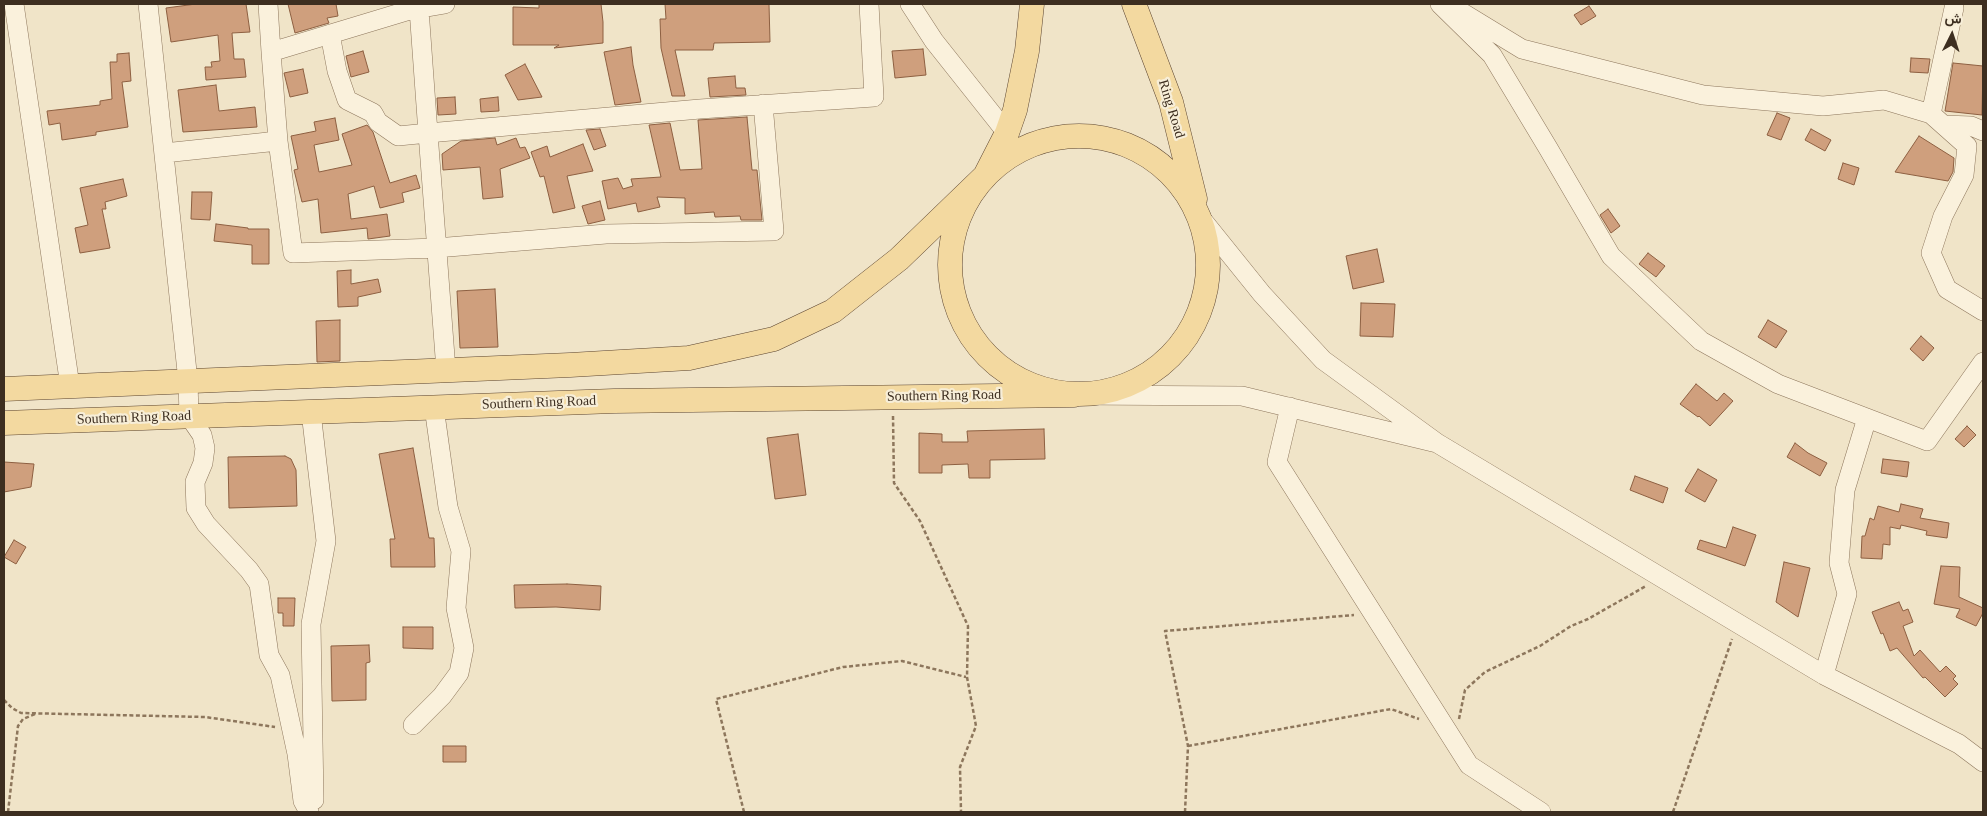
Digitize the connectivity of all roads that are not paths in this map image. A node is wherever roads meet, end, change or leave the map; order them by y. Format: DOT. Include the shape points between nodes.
graph roads {
  1 [pos="14,4"];
  2 [pos="148,4"];
  3 [pos="268,4"];
  4 [pos="446,4"];
  5 [pos="869,4"];
  6 [pos="910,4"];
  7 [pos="1032,4"];
  8 [pos="1134,4"];
  9 [pos="1440,4"];
  10 [pos="1449,4"];
  11 [pos="419,8"];
  12 [pos="1954,8"];
  13 [pos="330,34"];
  14 [pos="271,52"];
  15 [pos="763,104"];
  16 [pos="1938,120"];
  17 [pos="1983,131"];
  18 [pos="428,133"];
  19 [pos="1007,133"];
  20 [pos="278,141"];
  21 [pos="164,154"];
  22 [pos="985,176"];
  23 [pos="1200,218"];
  24 [pos="436,248"];
  25 [pos="1983,311"];
  26 [pos="1983,362"];
  27 [pos="446,370"];
  28 [pos="188,381"];
  29 [pos="70,386"];
  30 [pos="4,389"];
  31 [pos="1074,395"];
  32 [pos="434,407"];
  33 [pos="1290,407"];
  34 [pos="311,412"];
  35 [pos="189,416"];
  36 [pos="1867,418"];
  37 [pos="4,423"];
  38 [pos="1437,443"];
  39 [pos="1824,674"];
  40 [pos="413,726"];
  41 [pos="1983,762"];
  42 [pos="309,812"];
  43 [pos="314,812"];
  44 [pos="1541,812"];
  1 -- 29 [label="street"];
  2 -- 21 [label="street"];
  3 -- 14 [label="street"];
  4 -- 11 [label="street"];
  5 -- 15 [label="street" via="874,97"];
  6 -- 19 [label="street" via="934,41"];
  7 -- 19 [label="main road" via="1022,82"];
  8 -- 23 [label="main road, Ring Road" via="1171,102"];
  9 -- 36 [label="street" via="1492,55 1610,256 1701,341 1778,384"];
  10 -- 16 [label="street" via="1522,49 1703,95 1823,106 1884,100"];
  11 -- 13 [label="street"];
  11 -- 18 [label="street"];
  12 -- 16 [label="street"];
  13 -- 14 [label="street"];
  13 -- 18 [label="street" via="347,100 373,113 378,122 398,136"];
  14 -- 20 [label="street"];
  15 -- 18 [label="street"];
  15 -- 24 [label="street" via="774,231 606,234"];
  16 -- 17 [label="street"];
  16 -- 25 [label="street" via="1966,146 1964,175 1943,216 1931,253 1947,289"];
  18 -- 24 [label="street"];
  19 -- 22 [label="main road"];
  20 -- 21 [label="street"];
  20 -- 24 [label="street" via="293,254"];
  21 -- 28 [label="street"];
  22 -- 23 [label="main road" via="1020,150 1061,137 1104,138 1145,154 1165,170 1178,181"];
  22 -- 27 [label="main road" via="899,259 833,311 774,339 689,358"];
  22 -- 31 [label="main road" via="961,210 950,251 952,293 968,333 996,365 1032,386"];
  23 -- 31 [label="main road, Ring Road" via="1209,259 1204,302 1186,340 1156,370 1117,389"];
  23 -- 38 [label="street" via="1262,294 1323,360"];
  24 -- 27 [label="street"];
  26 -- 36 [label="street" via="1927,441"];
  27 -- 28 [label="main road"];
  28 -- 29 [label="main road"];
  28 -- 35 [label="street"];
  29 -- 30 [label="main road"];
  31 -- 32 [label="main road, Southern Ring Road" via="614,400"];
  31 -- 33 [label="street" via="1242,396"];
  32 -- 34 [label="main road, Southern Ring Road"];
  32 -- 40 [label="street" via="448,507 462,551 456,608 464,648 459,673"];
  33 -- 38 [label="street"];
  33 -- 44 [label="street" via="1277,462 1468,765"];
  34 -- 35 [label="main road, Southern Ring Road"];
  34 -- 43 [label="street" via="326,541 311,624"];
  35 -- 37 [label="main road, Southern Ring Road"];
  35 -- 42 [label="street" via="202,435 205,448 195,482 196,508 258,584 269,655 280,675 297,754 303,801"];
  36 -- 39 [label="street" via="1845,490 1839,563 1847,594"];
  38 -- 39 [label="street"];
  39 -- 41 [label="street" via="1959,744"];
}
